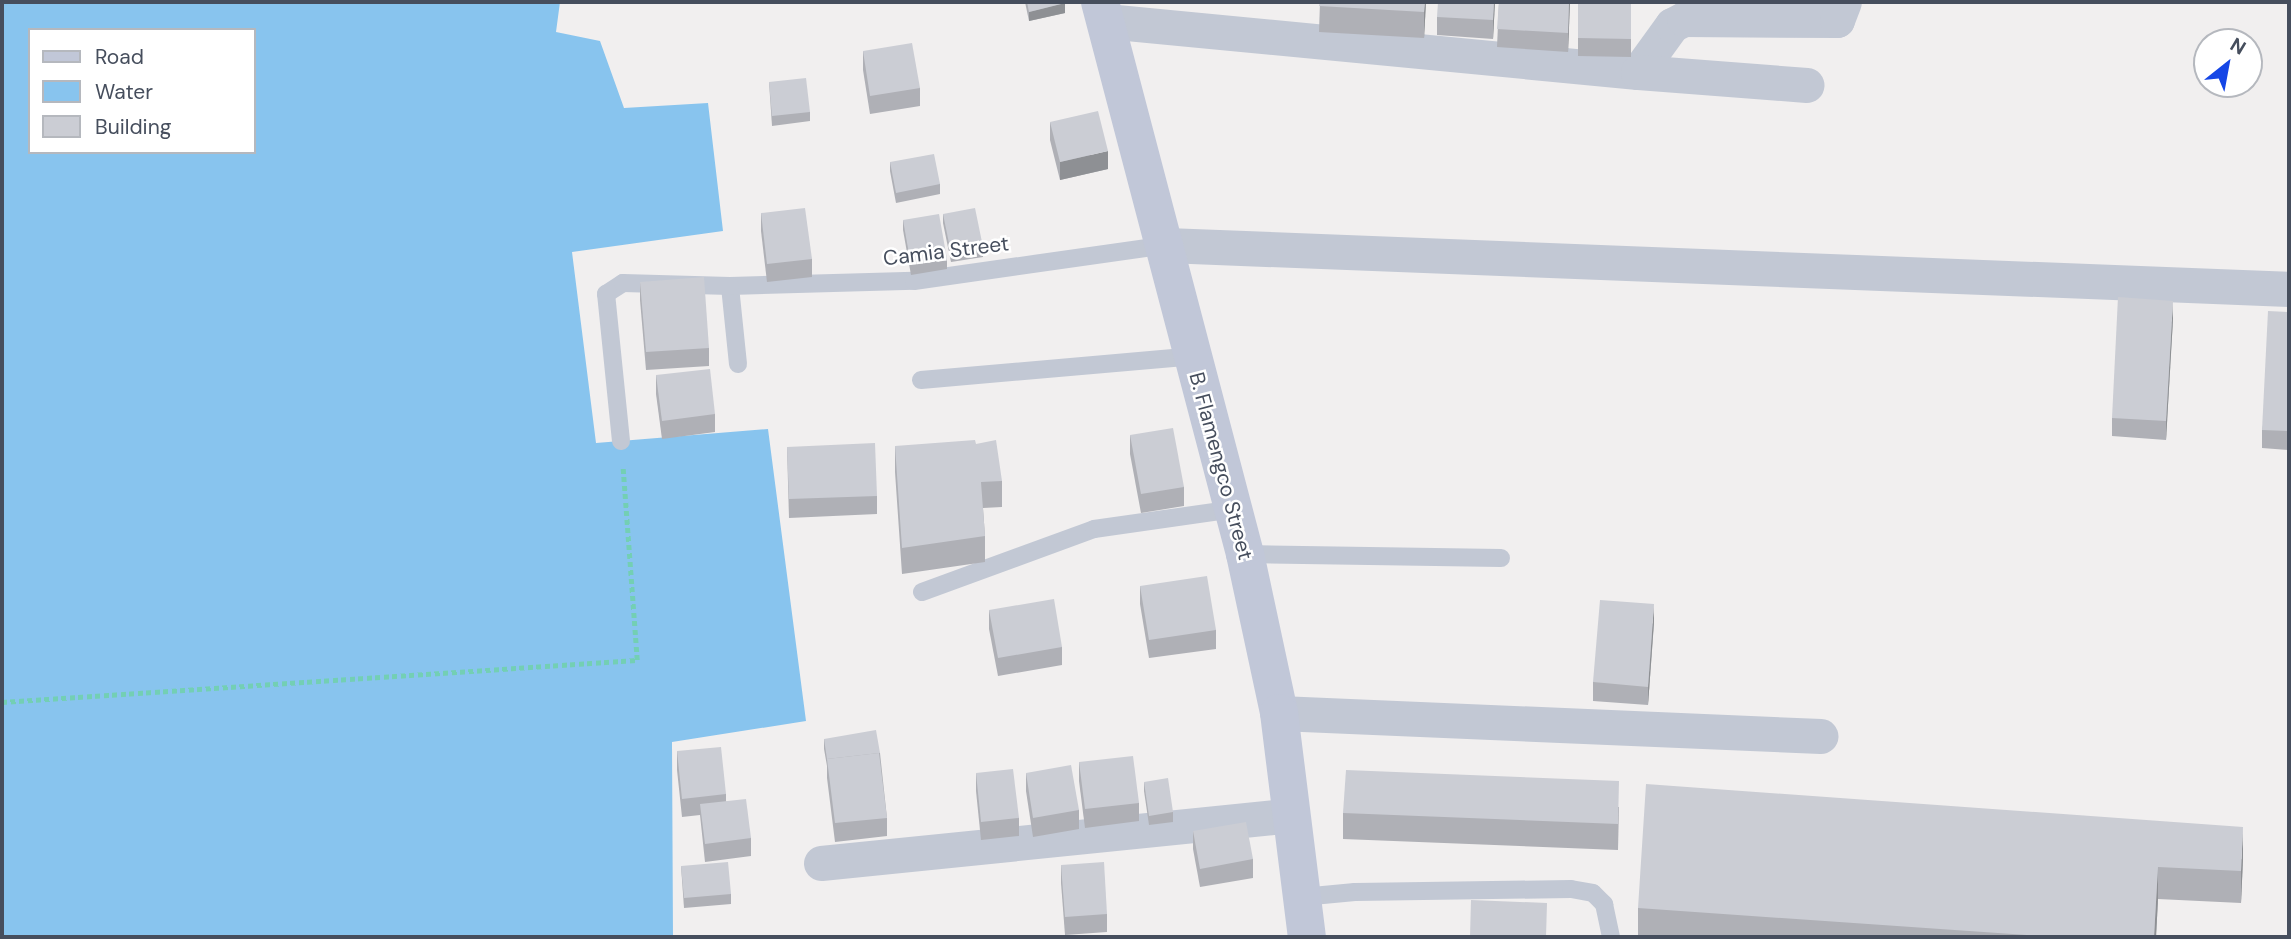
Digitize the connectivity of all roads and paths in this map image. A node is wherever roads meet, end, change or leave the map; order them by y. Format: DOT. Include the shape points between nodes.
graph roads {
  1 [pos="1844,2"];
  2 [pos="1103,11"];
  3 [pos="1638,72"];
  4 [pos="1806,85"];
  5 [pos="1166,245"];
  6 [pos="730,286"];
  7 [pos="2289,289"];
  8 [pos="1193,356"];
  9 [pos="738,364"];
  10 [pos="921,380"];
  11 [pos="621,441"];
  12 [pos="1234,509"];
  13 [pos="1245,554"];
  14 [pos="1501,558"];
  15 [pos="922,592"];
  16 [pos="2,702"];
  17 [pos="1279,713"];
  18 [pos="1821,736"];
  19 [pos="1292,815"];
  20 [pos="821,863"];
  21 [pos="1302,897"];
  22 [pos="1307,937"];
  23 [pos="1611,937"];
  1 -- 3 [label="street" via="1837,20 1684,19 1672,25"];
  2 -- 3 [label="street"];
  2 -- 5 [label="main road, B. Flamengco Street"];
  3 -- 4 [label="street"];
  5 -- 6 [label="lane, Camia Street" via="914,281"];
  5 -- 7 [label="street"];
  5 -- 8 [label="main road, B. Flamengco Street"];
  6 -- 9 [label="lane"];
  6 -- 11 [label="lane, Camia Street" via="623,283 606,294"];
  8 -- 10 [label="lane"];
  8 -- 12 [label="main road, B. Flamengco Street"];
  11 -- 16 [label="path" via="637,660"];
  12 -- 13 [label="main road, B. Flamengco Street"];
  12 -- 15 [label="lane" via="1094,529"];
  13 -- 14 [label="lane"];
  13 -- 17 [label="main road, B. Flamengco Street"];
  17 -- 18 [label="street"];
  17 -- 19 [label="main road, B. Flamengco Street"];
  19 -- 20 [label="street"];
  19 -- 21 [label="main road, B. Flamengco Street"];
  21 -- 22 [label="main road, B. Flamengco Street"];
  21 -- 23 [label="lane" via="1571,889 1592,893 1604,904"];
}
